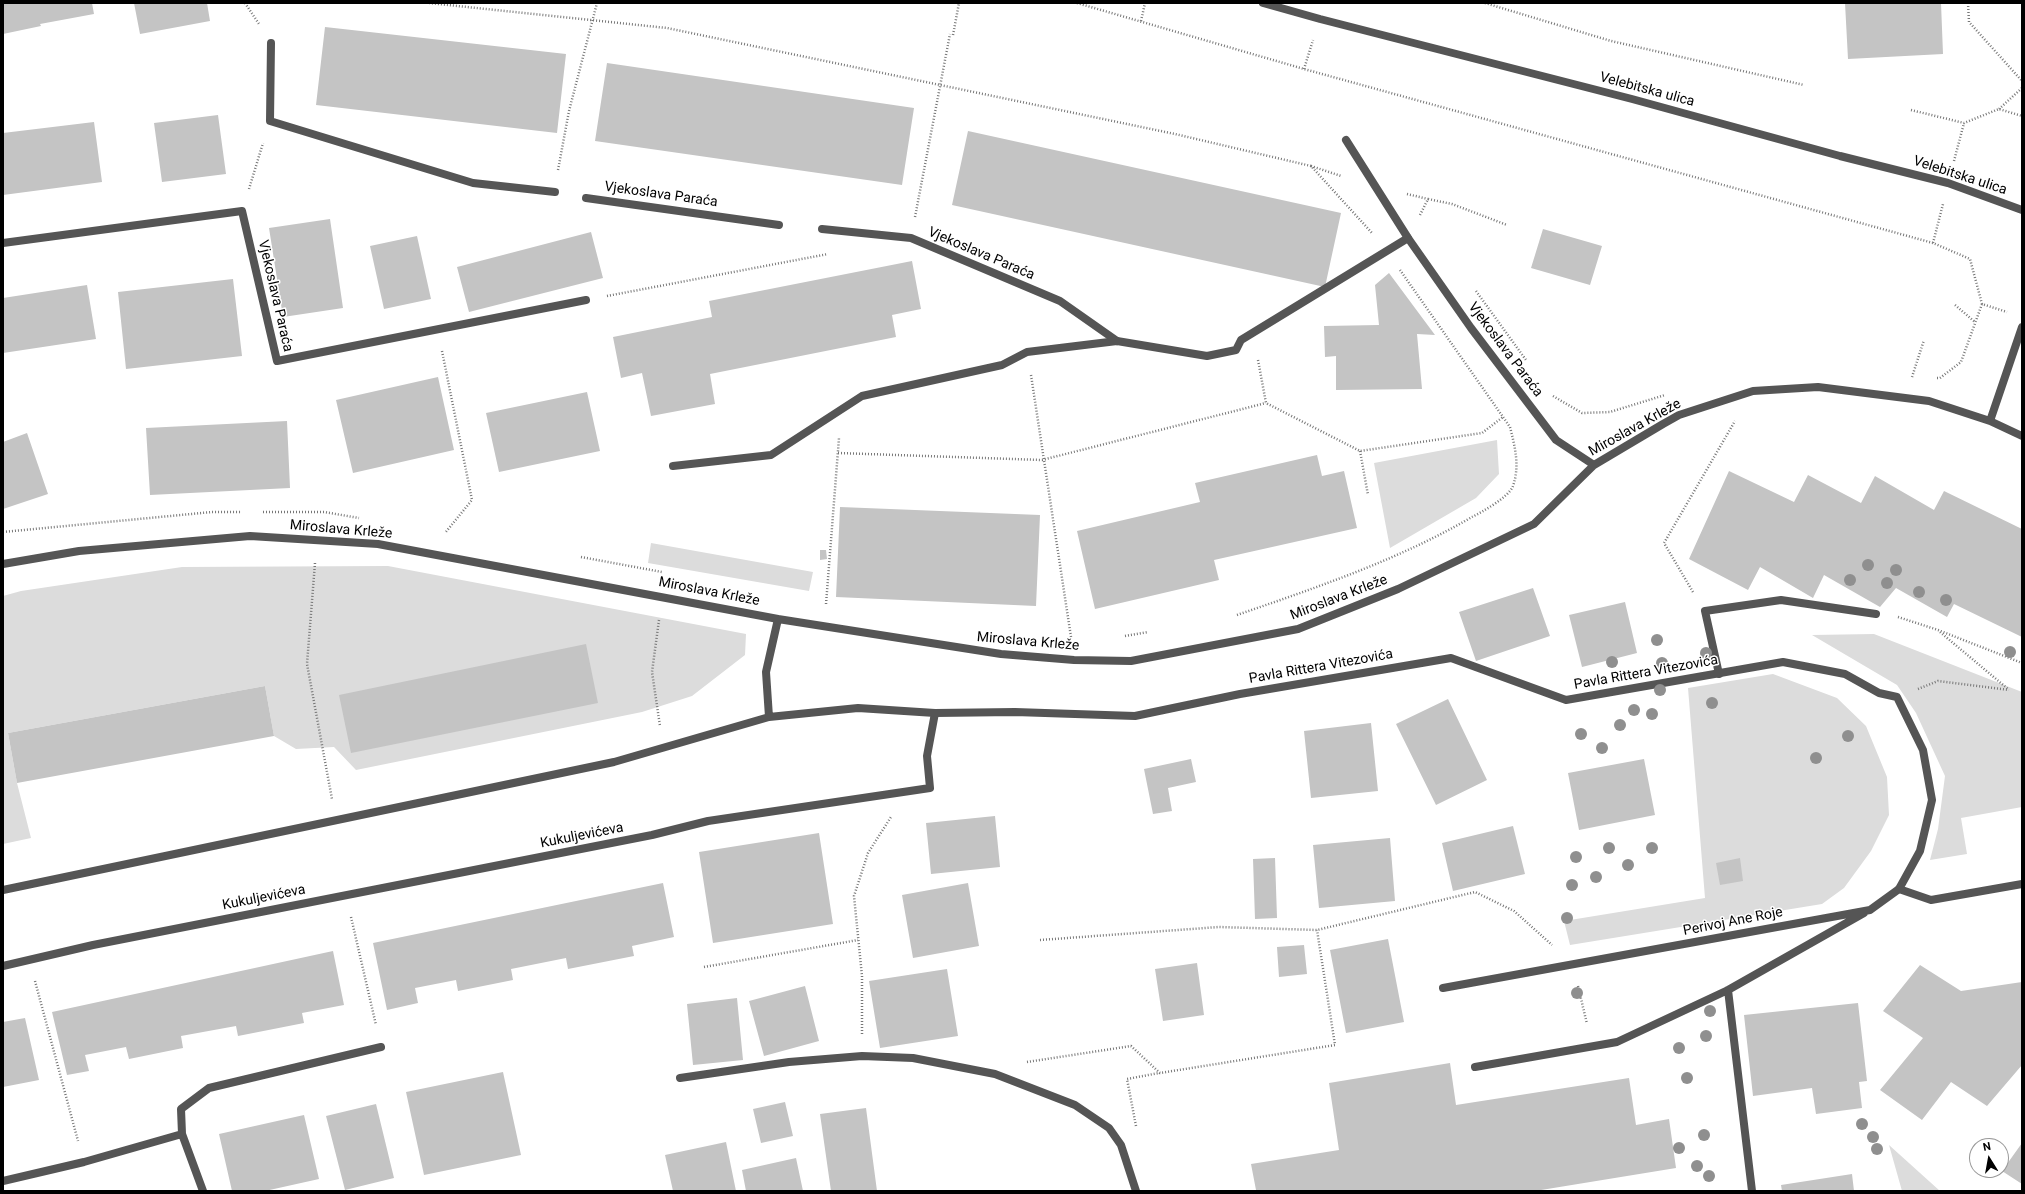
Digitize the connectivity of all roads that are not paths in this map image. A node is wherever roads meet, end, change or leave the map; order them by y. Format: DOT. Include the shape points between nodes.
graph roads {
  1 [pos="1263,3"];
  2 [pos="271,43"];
  3 [pos="1346,140"];
  4 [pos="555,192"];
  5 [pos="586,198"];
  6 [pos="2022,210"];
  7 [pos="779,225"];
  8 [pos="822,229"];
  9 [pos="1408,238"];
  10 [pos="3,243"];
  11 [pos="586,300"];
  12 [pos="2022,326"];
  13 [pos="1117,341"];
  14 [pos="1990,421"];
  15 [pos="2022,436"];
  16 [pos="1594,465"];
  17 [pos="673,466"];
  18 [pos="3,564"];
  19 [pos="1876,614"];
  20 [pos="778,619"];
  21 [pos="1719,674"];
  22 [pos="935,713"];
  23 [pos="769,717"];
  24 [pos="2022,884"];
  25 [pos="1899,889"];
  26 [pos="3,890"];
  27 [pos="1870,910"];
  28 [pos="3,966"];
  29 [pos="1443,988"];
  30 [pos="1728,990"];
  31 [pos="382,1047"];
  32 [pos="1475,1067"];
  33 [pos="680,1078"];
  34 [pos="182,1134"];
  35 [pos="3,1181"];
  36 [pos="203,1191"];
  37 [pos="1136,1191"];
  38 [pos="1752,1191"];
  1 -- 6 [label="street, Velebitska ulica" via="1948,183"];
  2 -- 4 [label="street" via="270,121 474,183"];
  3 -- 9 [label="street, Vjekoslava Paraća"];
  5 -- 7 [label="street, Vjekoslava Paraća"];
  8 -- 13 [label="street, Vjekoslava Paraća" via="911,238 1060,301"];
  9 -- 13 [label="street" via="1253,332 1241,340 1236,350 1208,356"];
  9 -- 16 [label="street, Vjekoslava Paraća" via="1471,328 1556,440"];
  10 -- 11 [label="street, Vjekoslava Paraća" via="242,211 277,361"];
  12 -- 14 [label="street"];
  13 -- 17 [label="street" via="1027,352 1002,365 862,396 771,455"];
  14 -- 15 [label="street, Miroslava Krleže"];
  14 -- 16 [label="street, Miroslava Krleže" via="1929,400 1818,387 1753,391 1679,415"];
  16 -- 20 [label="street, Miroslava Krleže" via="1534,524 1398,589 1298,629 1131,661 1074,660 1001,654"];
  18 -- 20 [label="street, Miroslava Krleže" via="80,551 250,536 378,544"];
  19 -- 21 [label="street" via="1781,600 1705,611"];
  20 -- 23 [label="street" via="766,672"];
  21 -- 22 [label="street, Pavla Rittera Vitezovića" via="1566,700 1451,658 1240,694 1134,716 1015,712"];
  21 -- 25 [label="street, Pavla Rittera Vitezovića" via="1783,662 1845,674 1879,693 1897,697 1923,750 1932,800 1920,851"];
  22 -- 23 [label="street" via="858,708"];
  22 -- 28 [label="street, Kukuljevićeva" via="927,756 930,788 708,821 652,835 93,945"];
  23 -- 26 [label="street" via="614,762"];
  24 -- 25 [label="street" via="1931,900"];
  25 -- 27 [label="street, Perivoj Ane Roje"];
  27 -- 29 [label="street, Perivoj Ane Roje"];
  27 -- 30 [label="street"];
  30 -- 32 [label="street" via="1617,1042"];
  30 -- 38 [label="street"];
  31 -- 34 [label="street" via="209,1088 181,1109"];
  33 -- 37 [label="street" via="789,1062 862,1056 913,1058 995,1074 1075,1105 1109,1128 1121,1145"];
  34 -- 35 [label="street" via="84,1162"];
  34 -- 36 [label="street"];
}
